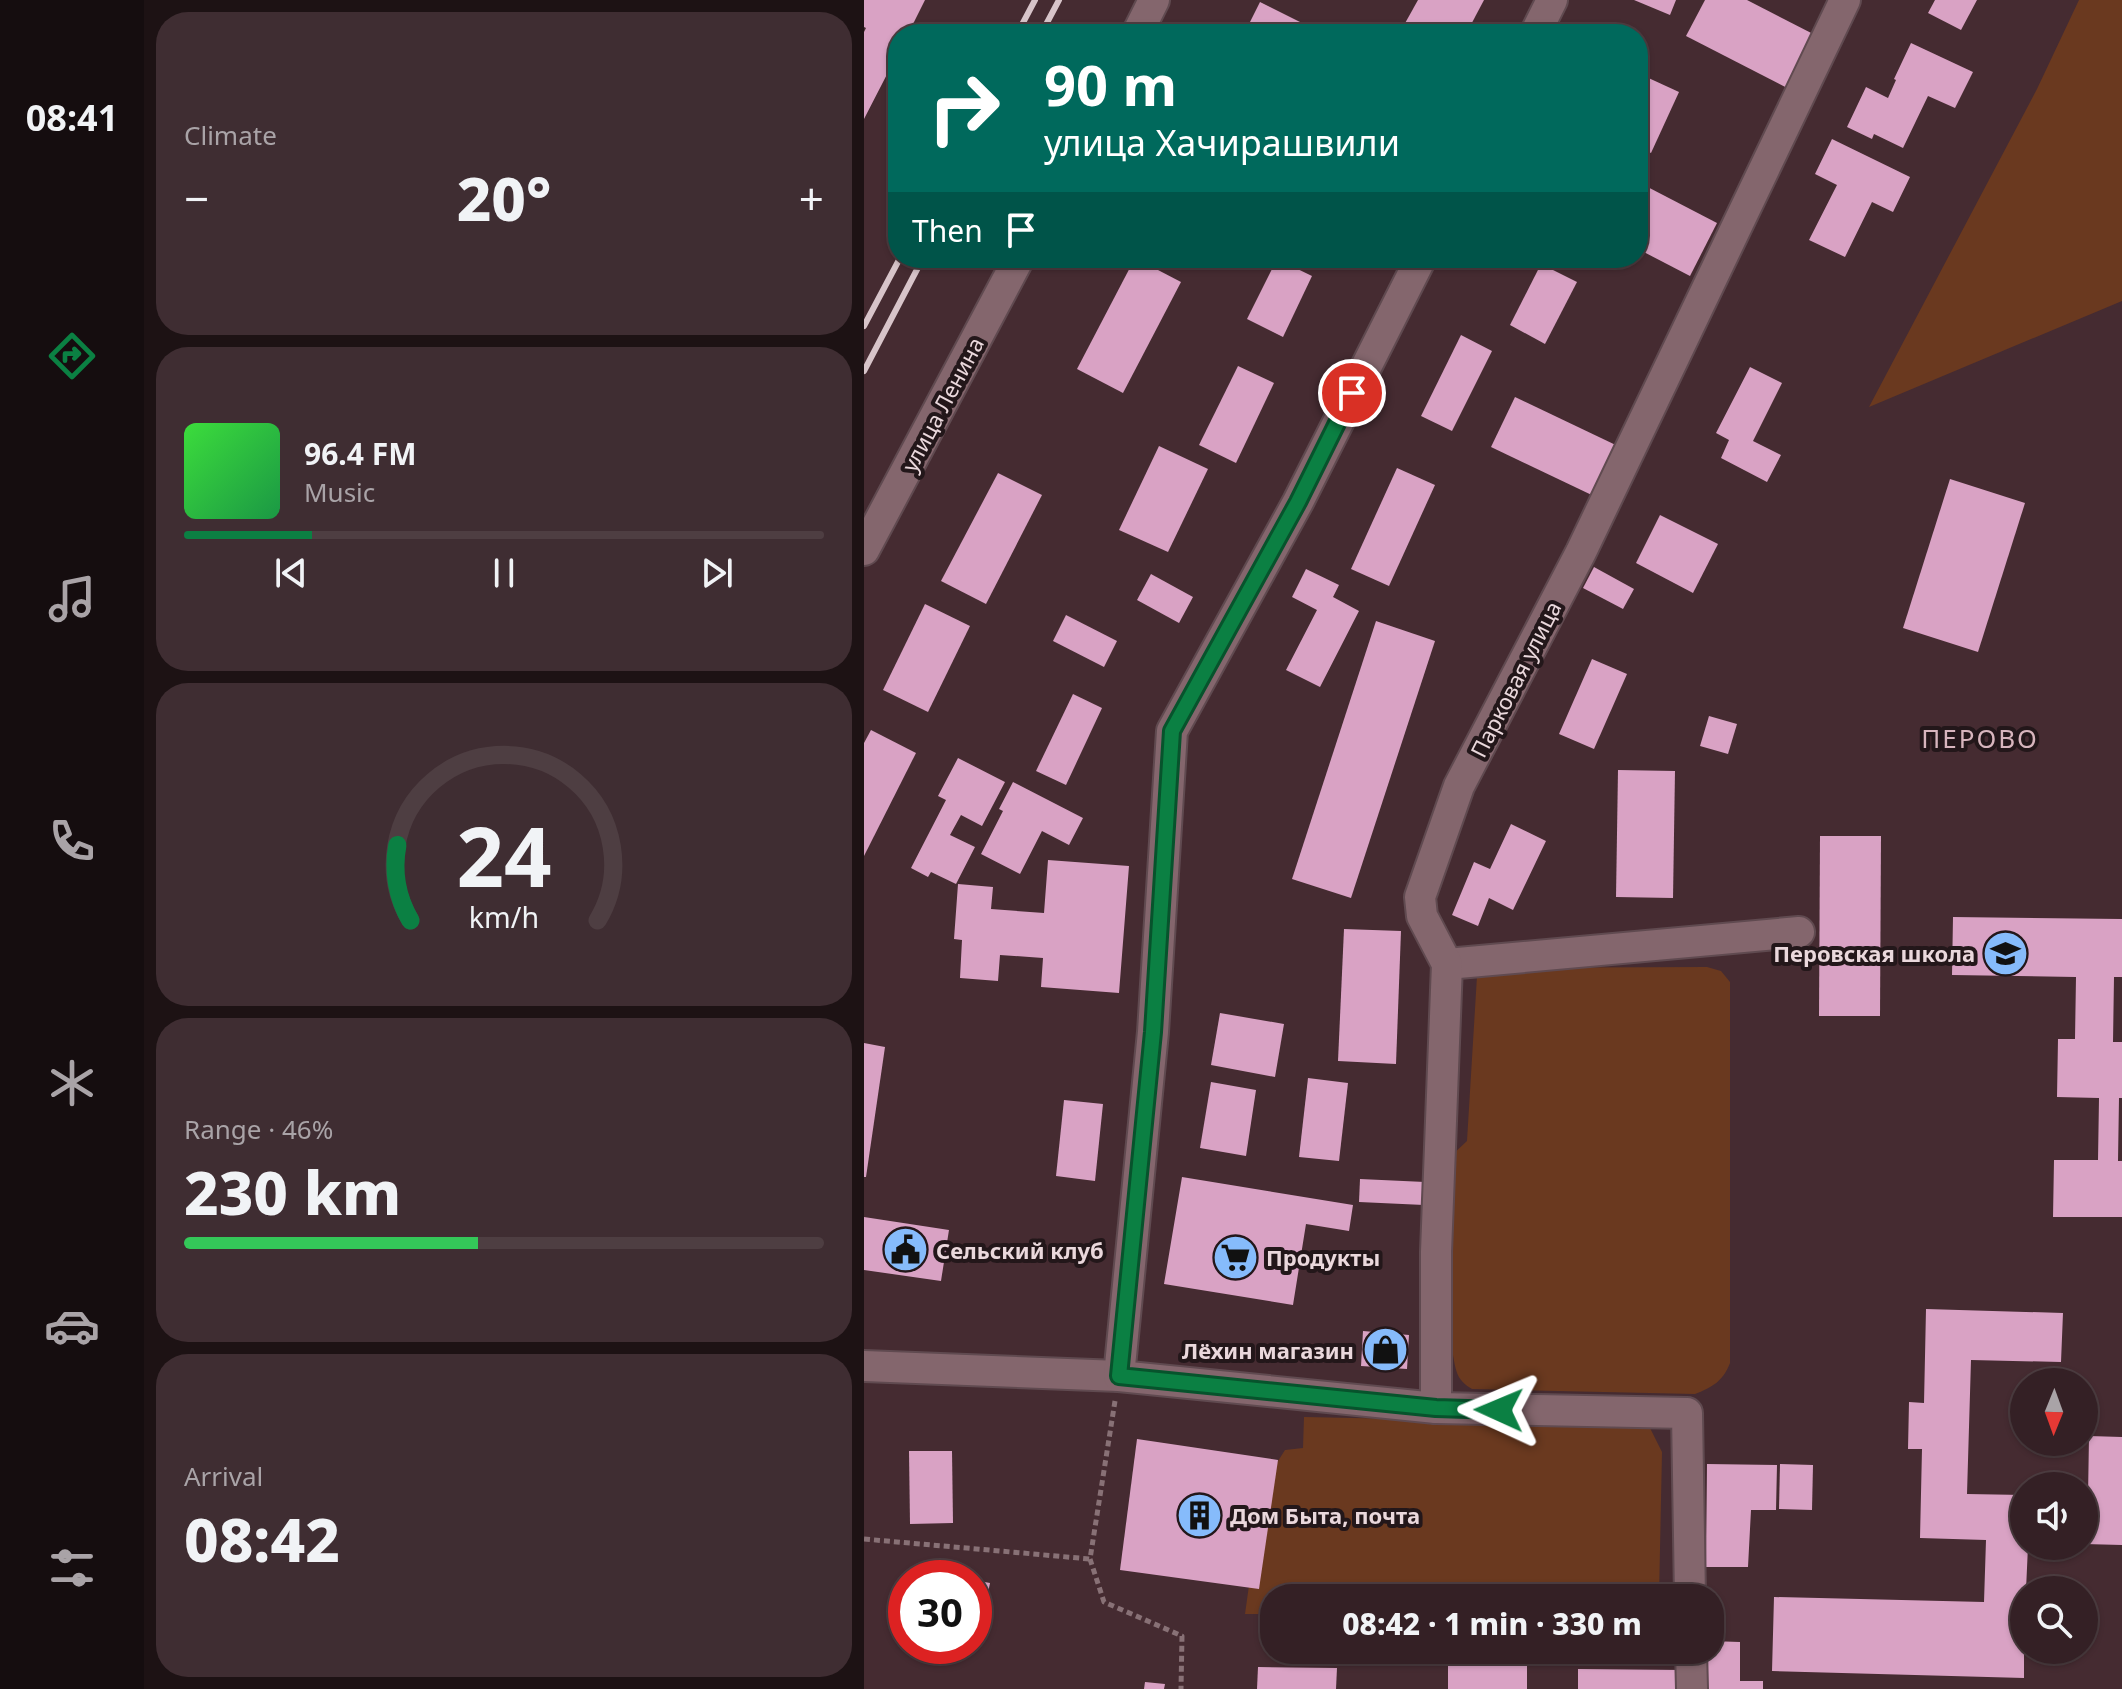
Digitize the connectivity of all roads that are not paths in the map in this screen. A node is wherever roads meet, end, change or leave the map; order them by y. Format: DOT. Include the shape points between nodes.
graph roads {
  1 [pos="1154,0"];
  2 [pos="1552,0"];
  3 [pos="1845,0"];
  4 [pos="1142,24"];
  5 [pos="1540,24"];
  6 [pos="1014,268"];
  7 [pos="1416,268"];
  8 [pos="864,550"];
  9 [pos="1799,932"];
  10 [pos="1447,964"];
  11 [pos="864,1366"];
  12 [pos="1119,1376"];
  13 [pos="1436,1408"];
  14 [pos="1690,1584"];
  15 [pos="1691,1664"];
  16 [pos="1692,1689"];
  1 -- 4 [label="street"];
  2 -- 5 [label="street"];
  3 -- 10 [label="street, Парковая улица" via="1581,552 1459,786 1420,897 1422,916"];
  6 -- 8 [label="street, улица Ленина"];
  7 -- 12 [label="street" via="1298,502 1172,731 1153,1032"];
  9 -- 10 [label="street"];
  10 -- 13 [label="street, Парковая улица"];
  11 -- 12 [label="street"];
  12 -- 13 [label="street"];
  13 -- 14 [label="street" via="1687,1413"];
  15 -- 16 [label="street"];
}
